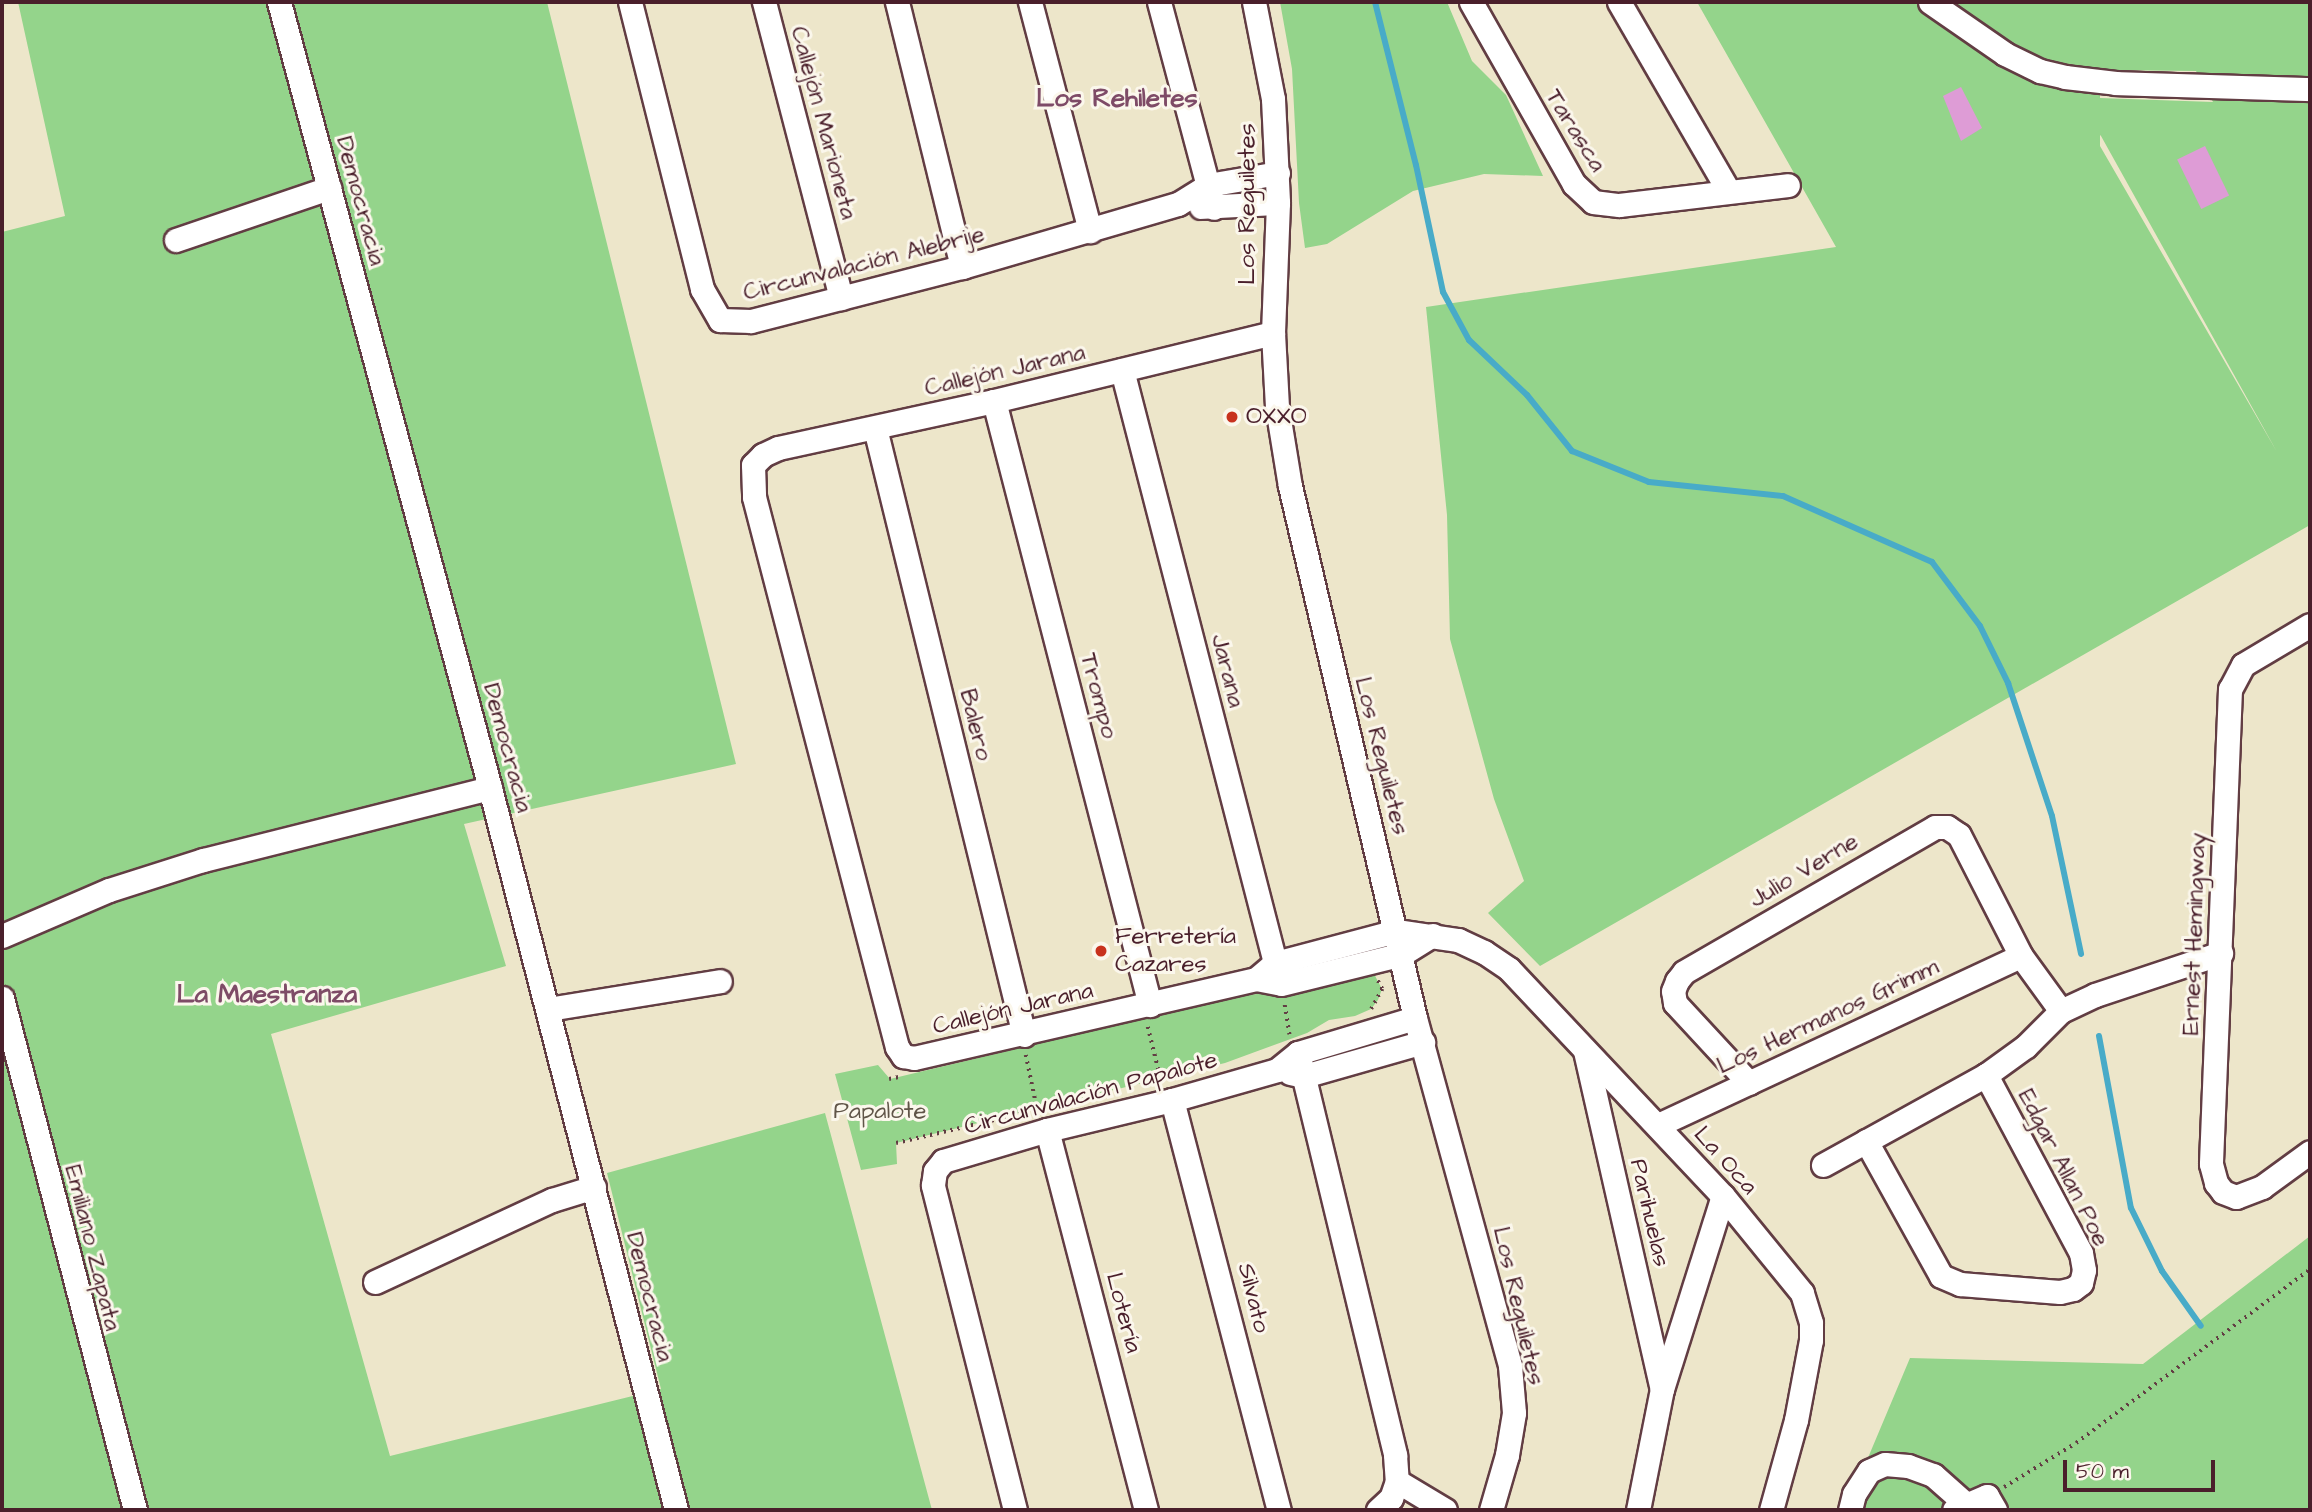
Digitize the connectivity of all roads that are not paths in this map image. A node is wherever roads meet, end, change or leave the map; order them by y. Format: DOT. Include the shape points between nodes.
graph roads {
  1 [pos="279,2"];
  2 [pos="630,2"];
  3 [pos="764,2"];
  4 [pos="897,2"];
  5 [pos="1030,2"];
  6 [pos="1159,2"];
  7 [pos="1254,2"];
  8 [pos="1471,2"];
  9 [pos="1619,2"];
  10 [pos="1930,2"];
  11 [pos="2310,89"];
  12 [pos="1278,173"];
  13 [pos="1208,185"];
  14 [pos="1788,185"];
  15 [pos="329,187"];
  16 [pos="1728,190"];
  17 [pos="1278,203"];
  18 [pos="1178,204"];
  19 [pos="1214,208"];
  20 [pos="1090,231"];
  21 [pos="176,240"];
  22 [pos="962,267"];
  23 [pos="841,298"];
  24 [pos="1273,333"];
  25 [pos="1122,370"];
  26 [pos="994,401"];
  27 [pos="875,428"];
  28 [pos="2310,625"];
  29 [pos="490,788"];
  30 [pos="1396,931"];
  31 [pos="1432,935"];
  32 [pos="2,936"];
  33 [pos="2221,953"];
  34 [pos="1402,954"];
  35 [pos="2021,956"];
  36 [pos="1278,974"];
  37 [pos="720,981"];
  38 [pos="2,998"];
  39 [pos="1150,1005"];
  40 [pos="548,1009"];
  41 [pos="2061,1011"];
  42 [pos="1415,1018"];
  43 [pos="1024,1035"];
  44 [pos="1423,1042"];
  45 [pos="1298,1045"];
  46 [pos="1584,1049"];
  47 [pos="1277,1070"];
  48 [pos="1986,1075"];
  49 [pos="1304,1076"];
  50 [pos="1749,1083"];
  51 [pos="1172,1100"];
  52 [pos="1042,1120"];
  53 [pos="1658,1125"];
  54 [pos="1866,1141"];
  55 [pos="2310,1152"];
  56 [pos="1823,1165"];
  57 [pos="594,1187"];
  58 [pos="1723,1196"];
  59 [pos="375,1282"];
  60 [pos="1662,1389"];
  61 [pos="1397,1481"];
  62 [pos="1976,1505"];
  63 [pos="135,1510"];
  64 [pos="676,1510"];
  65 [pos="1015,1510"];
  66 [pos="1146,1510"];
  67 [pos="1279,1510"];
  68 [pos="1378,1510"];
  69 [pos="1445,1510"];
  70 [pos="1491,1510"];
  71 [pos="1638,1510"];
  72 [pos="1771,1510"];
  73 [pos="1850,1510"];
  1 -- 15 [label="street, Democracia"];
  2 -- 23 [label="street, Circunvalación Alebrije" via="710,306 720,320 743,322"];
  3 -- 23 [label="street, Callejón Marioneta"];
  4 -- 22 [label="street"];
  5 -- 20 [label="street"];
  6 -- 13 [label="street"];
  7 -- 12 [label="street, Los Reguiletes" via="1273,99"];
  8 -- 16 [label="street, Tarasca" via="1574,184 1593,202 1619,205"];
  9 -- 16 [label="street"];
  10 -- 11 [label="street" via="2005,54 2065,77 2129,84"];
  12 -- 13 [label="street"];
  12 -- 17 [label="street, Los Reguiletes"];
  13 -- 18 [label="street, Circunvalación Alebrije"];
  13 -- 19 [label="street"];
  14 -- 16 [label="street, Tarasca"];
  15 -- 21 [label="street"];
  15 -- 29 [label="street, Democracia"];
  17 -- 19 [label="street, Circunvalación Alebrije"];
  17 -- 24 [label="street, Los Reguiletes"];
  18 -- 19 [label="street, Circunvalación Alebrije"];
  18 -- 20 [label="street, Circunvalación Alebrije"];
  20 -- 22 [label="street, Circunvalación Alebrije"];
  22 -- 23 [label="street, Circunvalación Alebrije"];
  24 -- 25 [label="street, Callejón Jarana"];
  24 -- 30 [label="street, Los Reguiletes" via="1277,407 1290,486"];
  25 -- 26 [label="street, Callejón Jarana"];
  25 -- 36 [label="street, Jarana"];
  26 -- 27 [label="street, Callejón Jarana"];
  26 -- 39 [label="street, Trompo"];
  27 -- 43 [label="street, Balero"];
  27 -- 43 [label="street, Callejón Jarana" via="763,455 753,465 754,497 903,1066 914,1058"];
  28 -- 33 [label="street, Ernest Hemingway" via="2243,665 2230,689"];
  29 -- 32 [label="street" via="203,860 108,890"];
  29 -- 40 [label="street, Democracia"];
  30 -- 31 [label="street, La Oca"];
  30 -- 34 [label="street, Los Reguiletes"];
  30 -- 36 [label="street, Callejón Jarana"];
  31 -- 34 [label="street"];
  31 -- 46 [label="street, La Oca" via="1484,951 1510,969"];
  33 -- 41 [label="street"];
  33 -- 55 [label="street, Ernest Hemingway" via="2211,1164 2223,1192 2236,1196 2255,1190"];
  34 -- 36 [label="street, Callejón Jarana"];
  34 -- 42 [label="street, Los Reguiletes"];
  35 -- 41 [label="street"];
  35 -- 50 [label="street, Los Hermanos Grimm"];
  35 -- 50 [label="street, Julio Verne" via="1959,835 1947,827 1922,831 1684,972 1677,981 1675,1003"];
  36 -- 39 [label="street, Callejón Jarana"];
  37 -- 40 [label="street"];
  38 -- 63 [label="street, Emiliano Zapata"];
  39 -- 43 [label="street, Callejón Jarana"];
  40 -- 57 [label="street, Democracia"];
  41 -- 48 [label="street"];
  42 -- 44 [label="street, Los Reguiletes"];
  42 -- 45 [label="street"];
  44 -- 49 [label="street"];
  44 -- 70 [label="street, Los Reguiletes" via="1510,1366 1514,1413"];
  45 -- 47 [label="street, Circunvalación Papalote"];
  45 -- 49 [label="street"];
  46 -- 53 [label="street, La Oca"];
  46 -- 60 [label="street, Parihuelas"];
  47 -- 49 [label="street, Circunvalación Papalote"];
  47 -- 51 [label="street, Circunvalación Papalote"];
  48 -- 54 [label="street"];
  48 -- 54 [label="street, Edgar Allan Poe" via="2081,1254 2084,1270 2081,1283 2073,1289 2060,1292 1960,1284 1941,1276"];
  49 -- 61 [label="street" via="1395,1455"];
  50 -- 53 [label="street, Los Hermanos Grimm"];
  51 -- 52 [label="street, Circunvalación Papalote"];
  51 -- 67 [label="street, Silvato"];
  52 -- 65 [label="street, Circunvalación Papalote" via="943,1161 935,1171 933,1185"];
  52 -- 66 [label="street, Lotería"];
  53 -- 58 [label="street, La Oca"];
  54 -- 56 [label="street"];
  57 -- 59 [label="street" via="552,1200"];
  57 -- 64 [label="street, Democracia"];
  58 -- 60 [label="street, Parihuelas"];
  58 -- 72 [label="street, La Oca" via="1802,1293 1811,1323 1808,1364"];
  60 -- 71 [label="street, Parihuelas"];
  61 -- 68 [label="street" via="1391,1497"];
  61 -- 69 [label="street"];
  62 -- 73 [label="street" via="1933,1475 1885,1464 1869,1471"];
}
